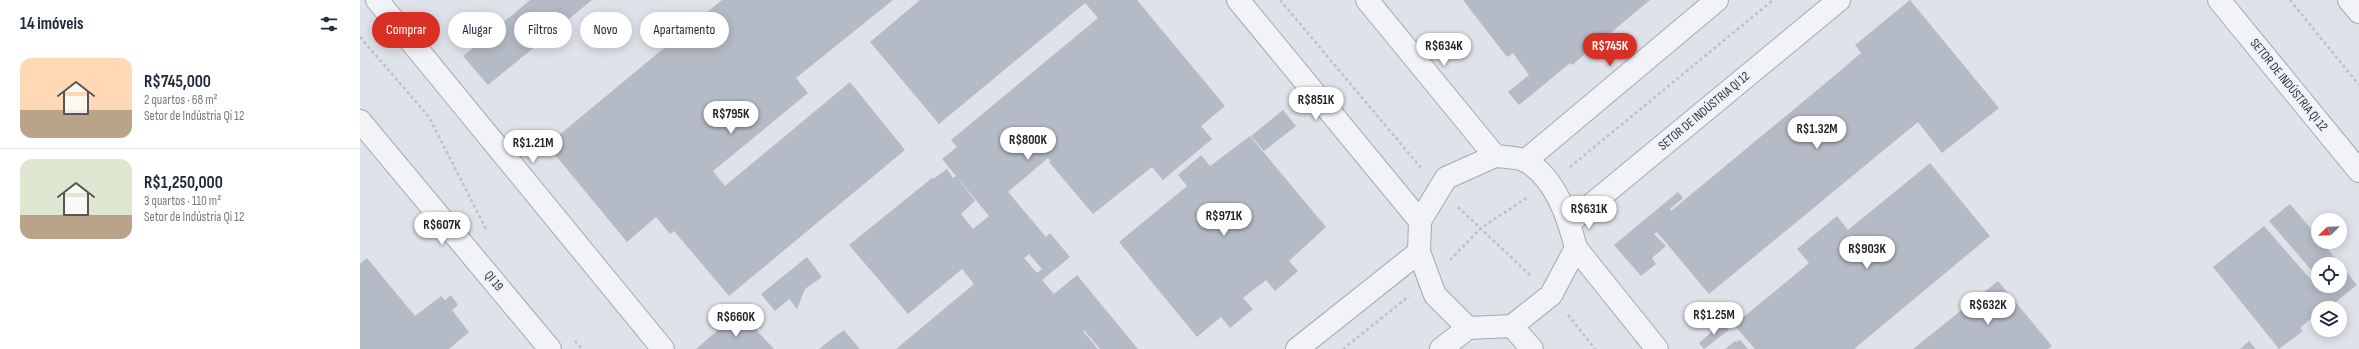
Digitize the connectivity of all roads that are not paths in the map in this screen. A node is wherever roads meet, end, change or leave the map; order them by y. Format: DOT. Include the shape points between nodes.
graph roads {
  1 [pos="377,0"];
  2 [pos="1238,0"];
  3 [pos="1367,0"];
  4 [pos="1717,0"];
  5 [pos="1839,0"];
  6 [pos="2219,0"];
  7 [pos="2349,0"];
  8 [pos="2359,12"];
  9 [pos="360,121"];
  10 [pos="1495,156"];
  11 [pos="1525,161"];
  12 [pos="2359,171"];
  13 [pos="1420,221"];
  14 [pos="1569,223"];
  15 [pos="1576,248"];
  16 [pos="1419,252"];
  17 [pos="1512,326"];
  18 [pos="1468,328"];
  19 [pos="550,349"];
  20 [pos="663,349"];
  21 [pos="1298,349"];
  22 [pos="1441,349"];
  23 [pos="1532,349"];
  24 [pos="1656,349"];
  1 -- 20 [label="street"];
  2 -- 13 [label="street"];
  3 -- 10 [label="street"];
  4 -- 11 [label="street"];
  5 -- 14 [label="street, SETOR DE INDÚSTRIA QI 12"];
  6 -- 12 [label="street, SETOR DE INDÚSTRIA QI 12"];
  7 -- 8 [label="street"];
  9 -- 19 [label="street, QI 19"];
  10 -- 11 [label="street"];
  10 -- 13 [label="street" via="1446,178"];
  11 -- 14 [label="street" via="1551,183"];
  13 -- 16 [label="street"];
  14 -- 15 [label="street"];
  15 -- 17 [label="street" via="1551,294"];
  15 -- 24 [label="street"];
  16 -- 18 [label="street" via="1435,295"];
  16 -- 21 [label="street"];
  17 -- 18 [label="street"];
  17 -- 23 [label="street"];
  18 -- 22 [label="street"];
}
